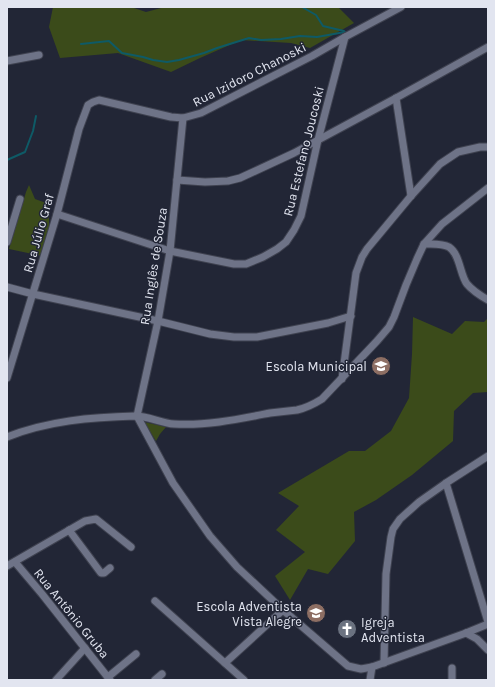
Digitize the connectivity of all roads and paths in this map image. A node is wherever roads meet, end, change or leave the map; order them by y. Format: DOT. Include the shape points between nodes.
graph roads {
  1 [pos="401,7"];
  2 [pos="345,37"];
  3 [pos="488,47"];
  4 [pos="38,55"];
  5 [pos="7,60"];
  6 [pos="396,98"];
  7 [pos="99,100"];
  8 [pos="183,118"];
  9 [pos="318,140"];
  10 [pos="488,147"];
  11 [pos="177,180"];
  12 [pos="488,188"];
  13 [pos="411,196"];
  14 [pos="20,199"];
  15 [pos="57,214"];
  16 [pos="7,242"];
  17 [pos="424,244"];
  18 [pos="170,251"];
  19 [pos="7,287"];
  20 [pos="33,294"];
  21 [pos="488,300"];
  22 [pos="351,316"];
  23 [pos="158,320"];
  24 [pos="7,378"];
  25 [pos="342,379"];
  26 [pos="137,416"];
  27 [pos="7,436"];
  28 [pos="488,456"];
  29 [pos="446,483"];
  30 [pos="69,530"];
  31 [pos="131,547"];
  32 [pos="15,562"];
  33 [pos="7,566"];
  34 [pos="110,568"];
  35 [pos="155,601"];
  36 [pos="283,610"];
  37 [pos="488,623"];
  38 [pos="466,633"];
  39 [pos="85,648"];
  40 [pos="488,650"];
  41 [pos="136,654"];
  42 [pos="225,662"];
  43 [pos="384,663"];
  44 [pos="372,667"];
  45 [pos="452,668"];
  46 [pos="162,674"];
  47 [pos="109,679"];
  48 [pos="56,680"];
  49 [pos="155,680"];
  50 [pos="244,680"];
  51 [pos="370,680"];
  52 [pos="452,680"];
  1 -- 2 [label="street, Rua Izidoro Chanoski"];
  2 -- 8 [label="street, Rua Izidoro Chanoski" via="201,113"];
  2 -- 9 [label="street, Rua Estefano Joucoski"];
  3 -- 6 [label="street"];
  4 -- 5 [label="street"];
  6 -- 9 [label="street"];
  6 -- 13 [label="street"];
  7 -- 8 [label="street, Rua Izidoro Chanoski"];
  7 -- 15 [label="street, Rua Júlio Graf" via="88,105 79,129"];
  8 -- 11 [label="street, Rua Inglês de Souza"];
  9 -- 11 [label="street" via="247,175 228,181"];
  9 -- 18 [label="street, Rua Estefano Joucoski" via="301,216 286,242 277,249 246,264 234,264"];
  10 -- 13 [label="street" via="458,152 440,164"];
  11 -- 18 [label="street, Rua Inglês de Souza"];
  12 -- 17 [label="street" via="442,224"];
  13 -- 22 [label="street" via="362,257 356,273"];
  14 -- 16 [label="street"];
  15 -- 18 [label="street, Rua Estefano Joucoski"];
  15 -- 20 [label="street, Rua Júlio Graf"];
  17 -- 21 [label="street" via="449,247 456,256 467,284"];
  17 -- 25 [label="street" via="389,326"];
  18 -- 23 [label="street, Rua Inglês de Souza"];
  19 -- 20 [label="street"];
  20 -- 23 [label="street"];
  20 -- 24 [label="street, Rua Júlio Graf"];
  22 -- 23 [label="street" via="256,337 234,338"];
  22 -- 25 [label="street"];
  23 -- 26 [label="street, Rua Inglês de Souza"];
  25 -- 26 [label="street" via="322,399 298,410 196,424 172,424"];
  26 -- 27 [label="street" via="67,421"];
  26 -- 36 [label="street" via="173,483 210,536 237,567"];
  28 -- 29 [label="street"];
  29 -- 37 [label="street"];
  29 -- 43 [label="street" via="419,502 393,529 386,574"];
  30 -- 31 [label="street" via="85,521 96,519"];
  30 -- 32 [label="street"];
  30 -- 34 [label="street" via="101,573"];
  32 -- 33 [label="street"];
  32 -- 39 [label="street, Rua Antônio Gruba"];
  35 -- 42 [label="street"];
  36 -- 42 [label="street"];
  36 -- 44 [label="street" via="348,666 361,669"];
  37 -- 38 [label="street"];
  38 -- 40 [label="street"];
  38 -- 43 [label="street"];
  39 -- 47 [label="street, Rua Antônio Gruba"];
  39 -- 48 [label="street"];
  41 -- 47 [label="street"];
  42 -- 50 [label="street"];
  43 -- 44 [label="street"];
  44 -- 51 [label="street"];
  45 -- 52 [label="street"];
  46 -- 49 [label="street"];
}
